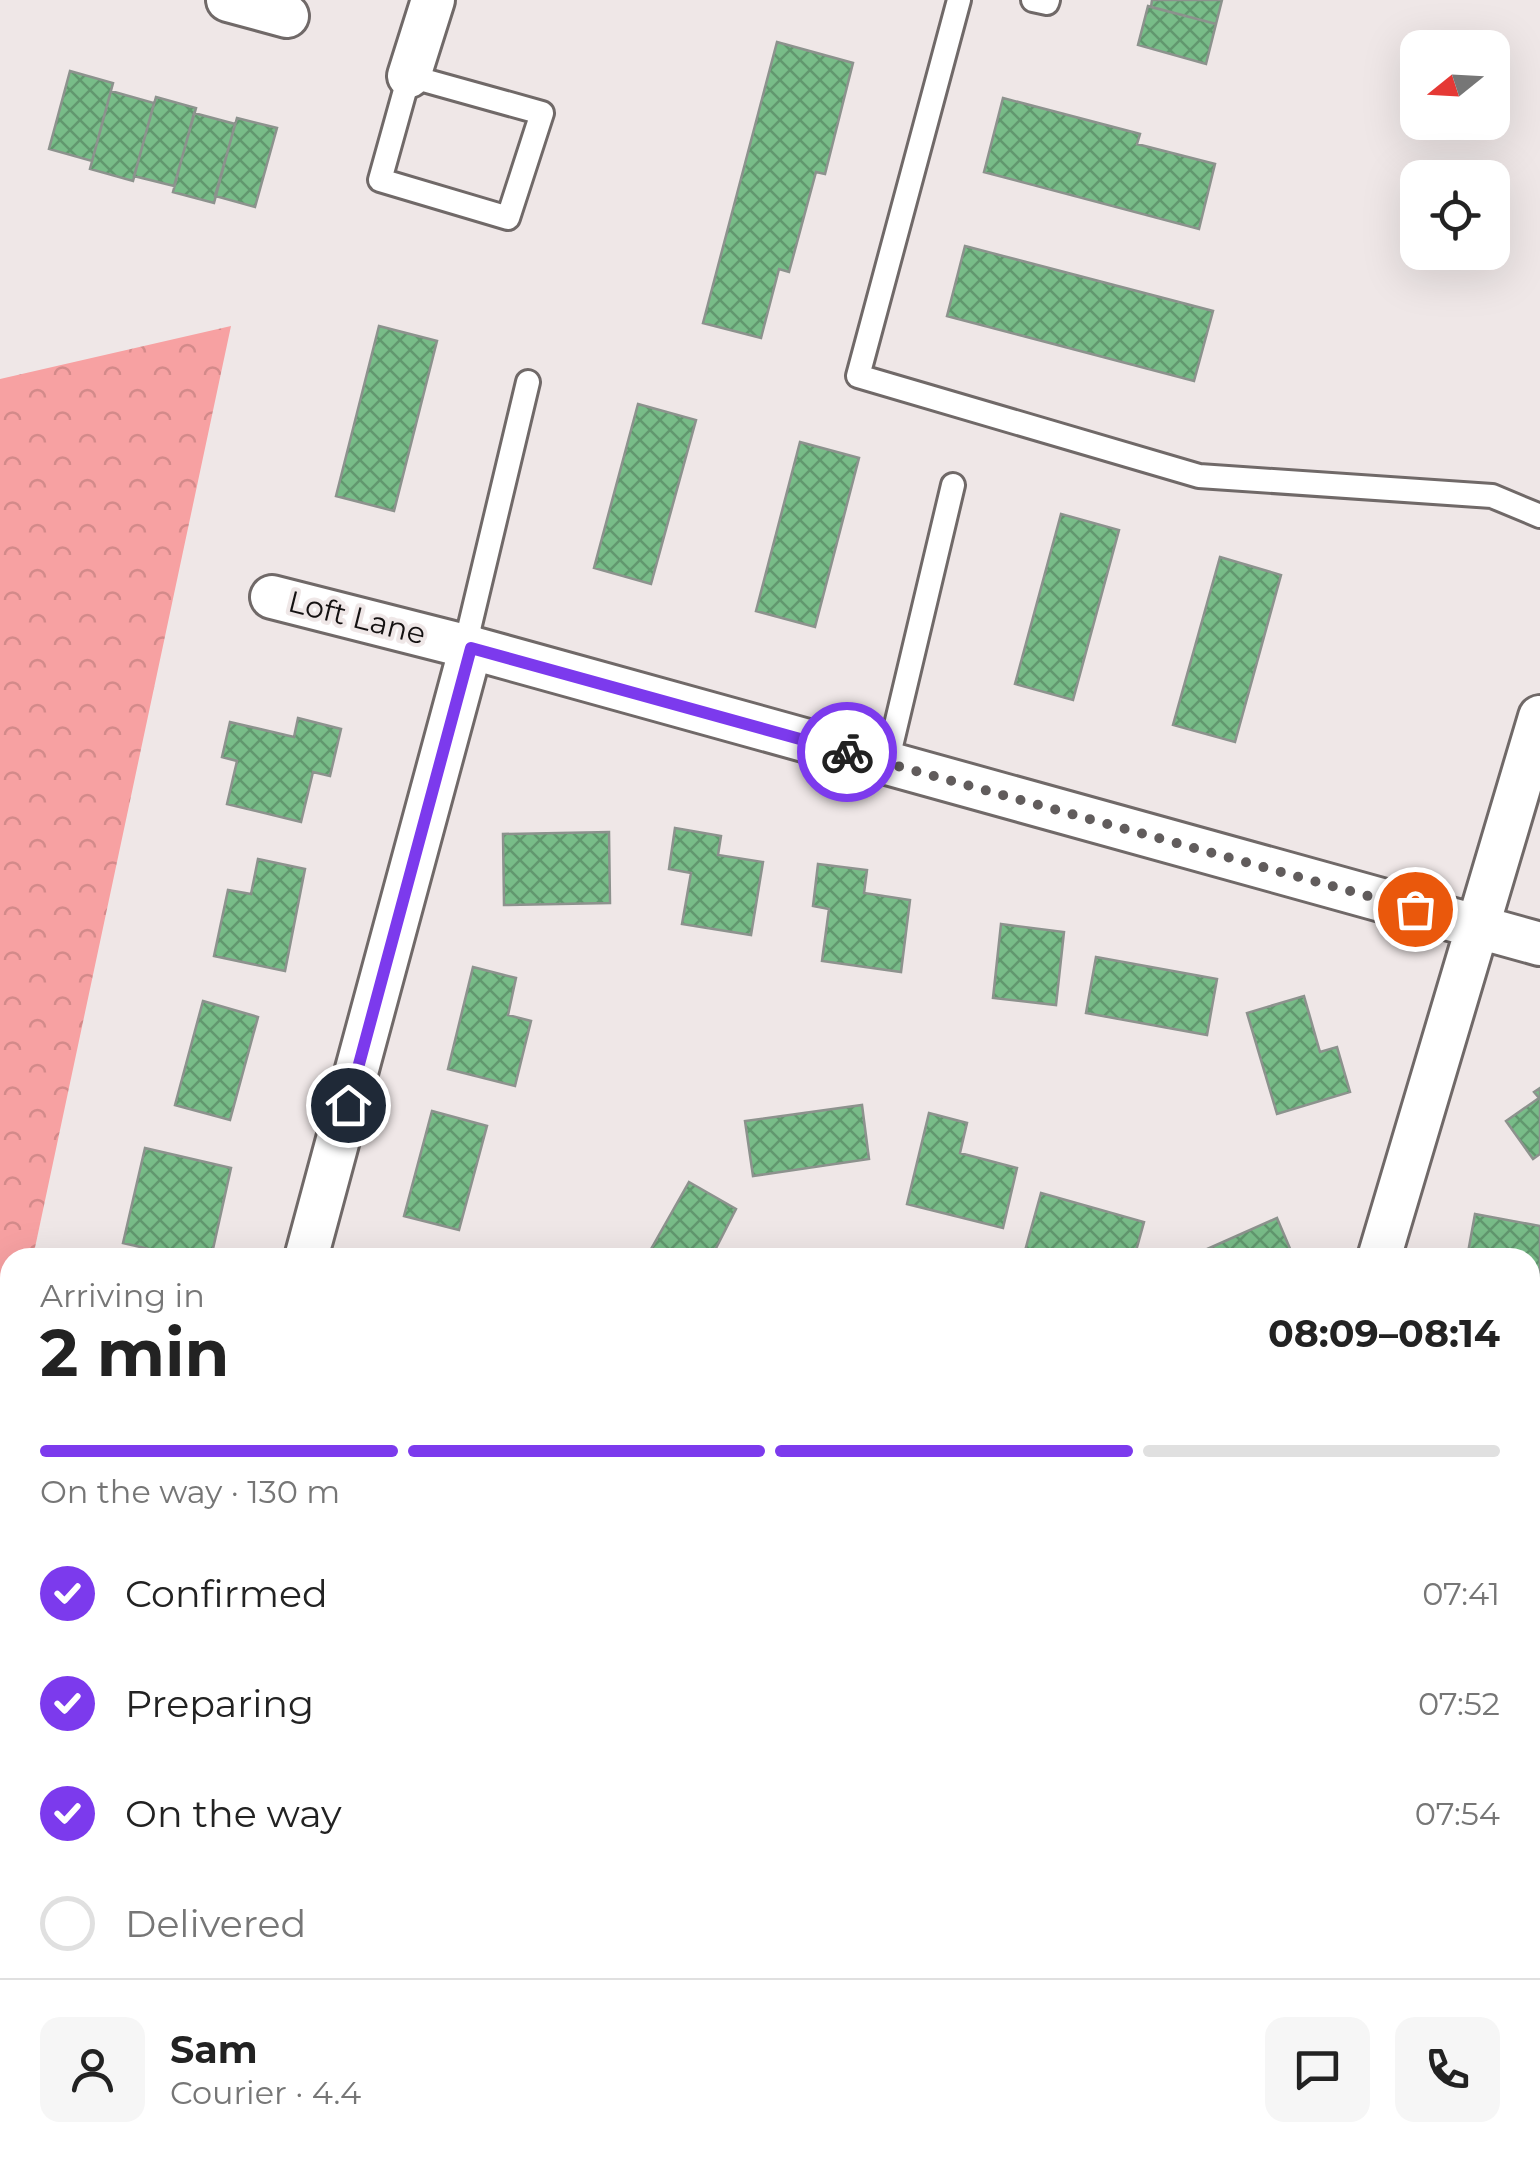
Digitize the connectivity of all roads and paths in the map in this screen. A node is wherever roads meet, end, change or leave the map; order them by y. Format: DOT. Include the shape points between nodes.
graph roads {
  1 [pos="228,0"];
  2 [pos="433,0"];
  3 [pos="959,0"];
  4 [pos="1033,0"];
  5 [pos="1048,0"];
  6 [pos="286,16"];
  7 [pos="409,76"];
  8 [pos="528,382"];
  9 [pos="953,486"];
  10 [pos="1540,516"];
  11 [pos="272,597"];
  12 [pos="468,647"];
  13 [pos="1540,717"];
  14 [pos="886,763"];
  15 [pos="1476,926"];
  16 [pos="1540,944"];
  17 [pos="309,1248"];
  18 [pos="1381,1248"];
  1 -- 6 [label="street"];
  2 -- 7 [label="street"];
  3 -- 10 [label="lane" via="858,376 1199,476 1492,496"];
  4 -- 5 [label="lane"];
  7 -- 7 [label="lane" via="380,180 508,218 542,113"];
  8 -- 12 [label="lane"];
  9 -- 14 [label="lane"];
  11 -- 12 [label="street, Loft Lane"];
  12 -- 14 [label="street, Loft Lane"];
  12 -- 17 [label="street"];
  13 -- 15 [label="street"];
  14 -- 15 [label="street, Loft Lane"];
  15 -- 16 [label="street, Loft Lane"];
  15 -- 18 [label="street"];
}
